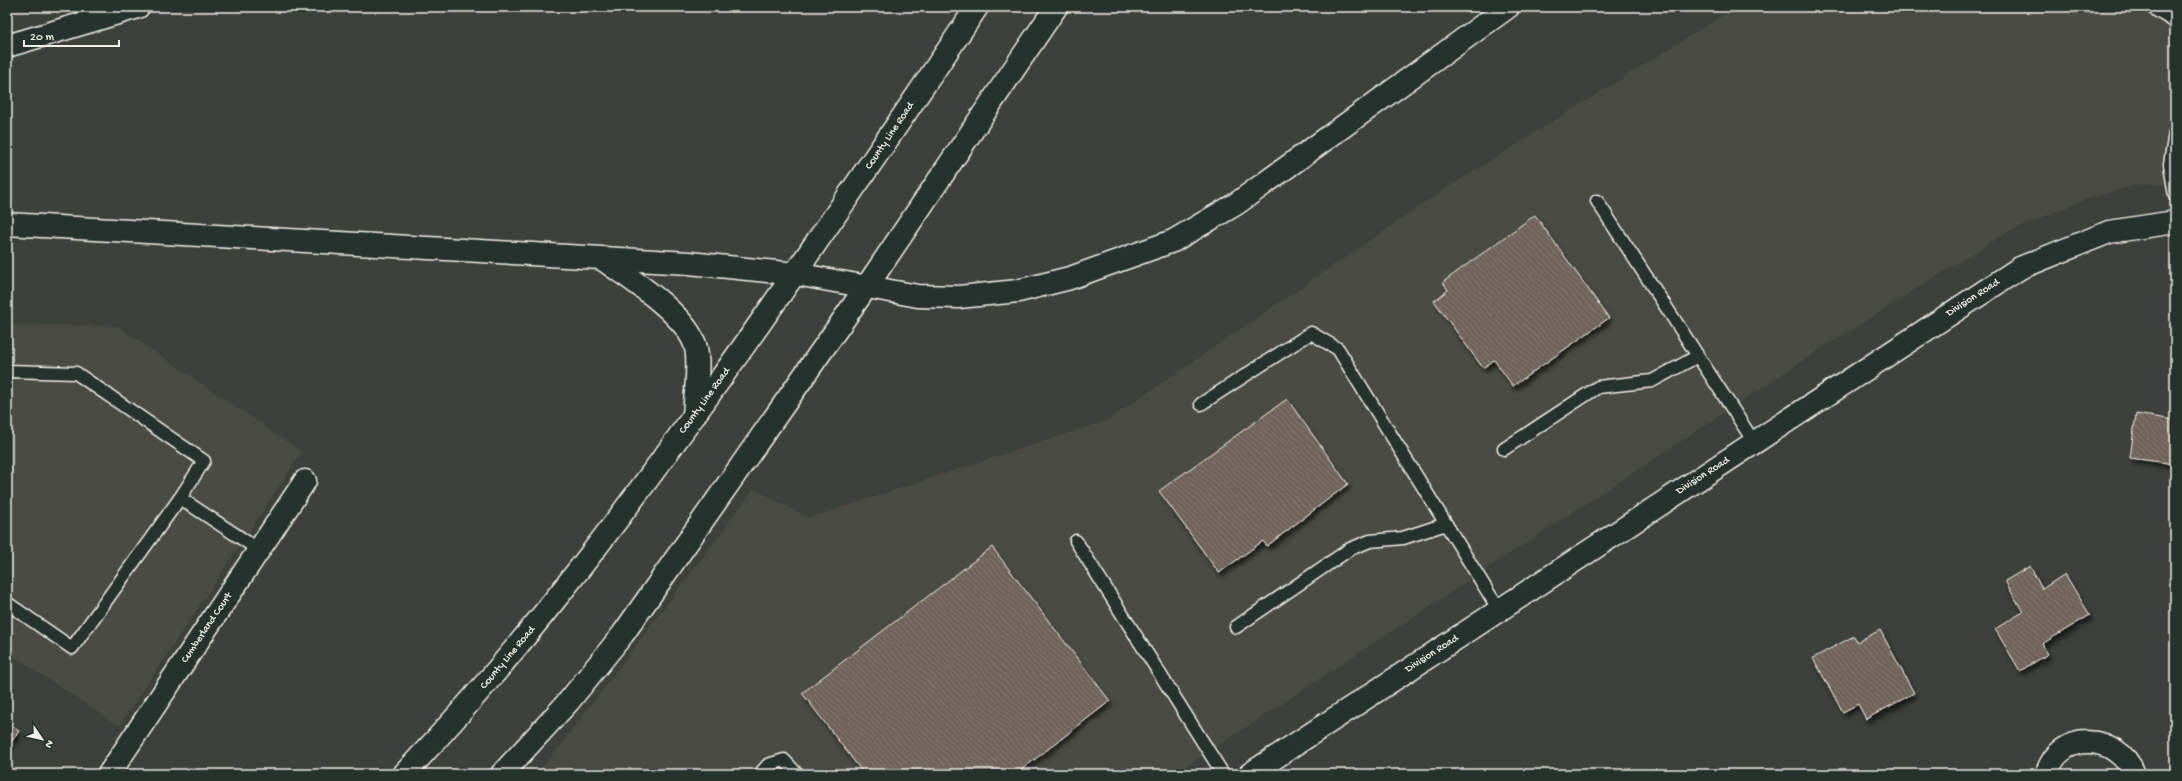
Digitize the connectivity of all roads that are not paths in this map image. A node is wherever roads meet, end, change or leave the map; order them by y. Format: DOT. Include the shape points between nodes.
graph roads {
  1 [pos="138,7"];
  2 [pos="977,7"];
  3 [pos="1056,7"];
  4 [pos="1508,7"];
  5 [pos="2151,7"];
  6 [pos="2175,22"];
  7 [pos="7,46"];
  8 [pos="2175,133"];
  9 [pos="2175,196"];
  10 [pos="1597,201"];
  11 [pos="2175,222"];
  12 [pos="7,224"];
  13 [pos="602,259"];
  14 [pos="796,274"];
  15 [pos="867,286"];
  16 [pos="1698,356"];
  17 [pos="7,371"];
  18 [pos="1201,404"];
  19 [pos="694,416"];
  20 [pos="1754,442"];
  21 [pos="1504,449"];
  22 [pos="305,481"];
  23 [pos="180,498"];
  24 [pos="1446,524"];
  25 [pos="1076,541"];
  26 [pos="259,550"];
  27 [pos="7,603"];
  28 [pos="1499,610"];
  29 [pos="1236,627"];
  30 [pos="460,715"];
  31 [pos="109,774"];
  32 [pos="404,774"];
  33 [pos="423,774"];
  34 [pos="502,774"];
  35 [pos="760,774"];
  36 [pos="797,774"];
  37 [pos="1223,774"];
  38 [pos="1250,774"];
  39 [pos="2047,774"];
  40 [pos="2134,774"];
  1 -- 7 [label="main road"];
  2 -- 14 [label="main road, County Line Road"];
  3 -- 15 [label="main road"];
  4 -- 15 [label="main road" via="1236,204 1173,241 1070,278 1018,291 952,297 918,296"];
  5 -- 6 [label="lane"];
  8 -- 9 [label="lane" via="2170,164"];
  10 -- 16 [label="lane"];
  11 -- 20 [label="main road, Division Road" via="2109,232 2020,268"];
  12 -- 13 [label="main road"];
  13 -- 14 [label="main road" via="689,263"];
  13 -- 19 [label="main road" via="654,297 681,321 696,348"];
  14 -- 15 [label="main road"];
  14 -- 19 [label="main road, County Line Road"];
  15 -- 34 [label="main road" via="623,634 568,701"];
  16 -- 20 [label="lane"];
  16 -- 21 [label="lane" via="1652,382 1598,387"];
  17 -- 23 [label="lane" via="76,373 204,461"];
  18 -- 24 [label="lane" via="1311,333 1338,349"];
  19 -- 30 [label="main road, County Line Road" via="582,567"];
  20 -- 28 [label="main road, Division Road"];
  22 -- 26 [label="main road, Cumberland Court"];
  23 -- 26 [label="lane"];
  23 -- 27 [label="lane" via="72,648"];
  24 -- 28 [label="lane"];
  24 -- 29 [label="lane" via="1403,538 1370,541 1350,549"];
  25 -- 37 [label="lane"];
  26 -- 31 [label="main road, Cumberland Court"];
  28 -- 38 [label="main road, Division Road"];
  30 -- 32 [label="main road, County Line Road"];
  30 -- 33 [label="main road"];
  35 -- 36 [label="lane" via="768,765 784,760"];
  39 -- 40 [label="main road" via="2055,758 2066,749 2080,743 2094,742 2108,745 2121,753"];
}
